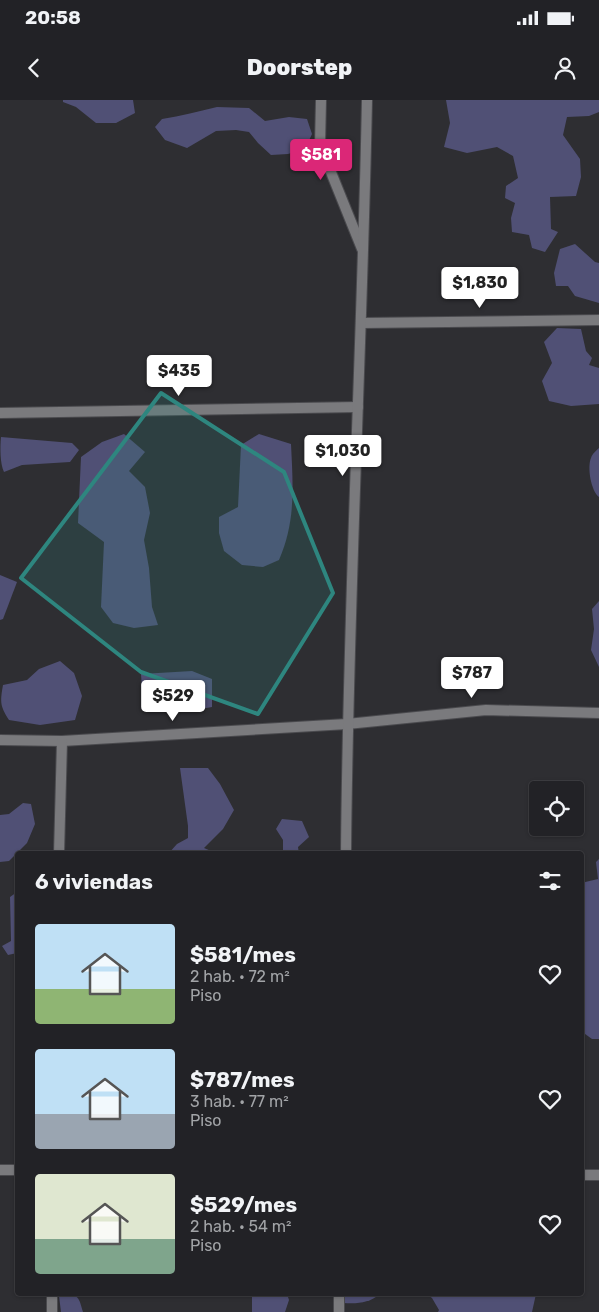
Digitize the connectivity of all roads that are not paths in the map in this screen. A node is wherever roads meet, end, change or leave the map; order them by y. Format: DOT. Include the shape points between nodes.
graph roads {
  1 [pos="321,100"];
  2 [pos="368,100"];
  3 [pos="364,254"];
  4 [pos="599,320"];
  5 [pos="362,323"];
  6 [pos="358,407"];
  7 [pos="0,412"];
  8 [pos="599,713"];
  9 [pos="347,724"];
  10 [pos="0,740"];
  11 [pos="62,741"];
  12 [pos="59,851"];
  13 [pos="346,851"];
  14 [pos="0,1170"];
  15 [pos="15,1170"];
  16 [pos="584,1175"];
  17 [pos="599,1175"];
  18 [pos="52,1296"];
  19 [pos="339,1296"];
  20 [pos="52,1312"];
  21 [pos="339,1312"];
  1 -- 3 [label="street" via="320,145"];
  2 -- 3 [label="street"];
  3 -- 5 [label="street"];
  4 -- 5 [label="street"];
  5 -- 6 [label="street"];
  6 -- 7 [label="street"];
  6 -- 9 [label="street"];
  8 -- 9 [label="street" via="486,710"];
  9 -- 11 [label="street"];
  9 -- 13 [label="street"];
  10 -- 11 [label="street"];
  11 -- 12 [label="street"];
  14 -- 15 [label="street"];
  16 -- 17 [label="street"];
  18 -- 20 [label="street"];
  19 -- 21 [label="street"];
}
